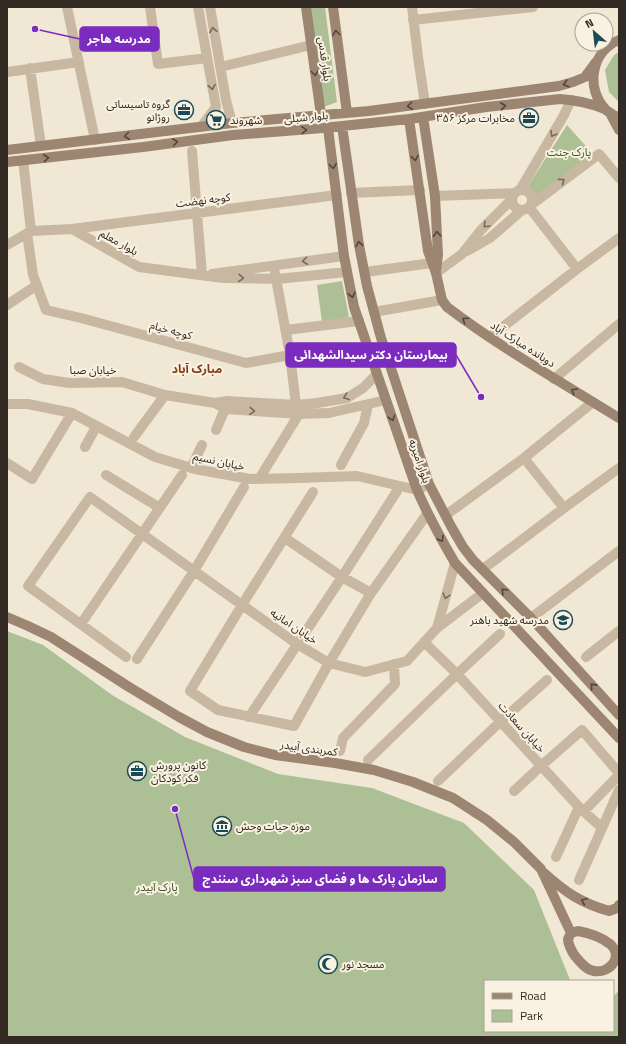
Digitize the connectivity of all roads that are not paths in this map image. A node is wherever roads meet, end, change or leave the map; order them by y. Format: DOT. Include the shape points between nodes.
graph roads {
  1 [pos="67,7"];
  2 [pos="150,7"];
  3 [pos="198,7"];
  4 [pos="210,7"];
  5 [pos="306,7"];
  6 [pos="332,7"];
  7 [pos="412,7"];
  8 [pos="533,7"];
  9 [pos="413,20"];
  10 [pos="154,30"];
  11 [pos="75,45"];
  12 [pos="311,45"];
  13 [pos="603,52"];
  14 [pos="207,58"];
  15 [pos="79,62"];
  16 [pos="596,62"];
  17 [pos="220,67"];
  18 [pos="30,68"];
  19 [pos="7,71"];
  20 [pos="571,100"];
  21 [pos="425,104"];
  22 [pos="607,111"];
  23 [pos="347,113"];
  24 [pos="321,115"];
  25 [pos="423,117"];
  26 [pos="619,118"];
  27 [pos="409,119"];
  28 [pos="232,123"];
  29 [pos="342,126"];
  30 [pos="201,127"];
  31 [pos="328,128"];
  32 [pos="619,130"];
  33 [pos="95,140"];
  34 [pos="41,146"];
  35 [pos="7,150"];
  36 [pos="192,151"];
  37 [pos="23,160"];
  38 [pos="7,162"];
  39 [pos="619,178"];
  40 [pos="420,190"];
  41 [pos="351,193"];
  42 [pos="515,194"];
  43 [pos="337,195"];
  44 [pos="435,196"];
  45 [pos="527,207"];
  46 [pos="197,213"];
  47 [pos="72,229"];
  48 [pos="29,232"];
  49 [pos="619,238"];
  50 [pos="7,245"];
  51 [pos="462,254"];
  52 [pos="344,256"];
  53 [pos="273,265"];
  54 [pos="434,268"];
  55 [pos="577,269"];
  56 [pos="347,272"];
  57 [pos="365,272"];
  58 [pos="202,275"];
  59 [pos="277,279"];
  60 [pos="37,285"];
  61 [pos="442,300"];
  62 [pos="7,305"];
  63 [pos="374,312"];
  64 [pos="359,320"];
  65 [pos="619,324"];
  66 [pos="286,330"];
  67 [pos="490,337"];
  68 [pos="381,338"];
  69 [pos="366,343"];
  70 [pos="290,355"];
  71 [pos="19,367"];
  72 [pos="377,374"];
  73 [pos="554,379"];
  74 [pos="165,395"];
  75 [pos="386,400"];
  76 [pos="593,402"];
  77 [pos="215,403"];
  78 [pos="7,404"];
  79 [pos="368,404"];
  80 [pos="225,409"];
  81 [pos="297,410"];
  82 [pos="72,413"];
  83 [pos="619,418"];
  84 [pos="96,427"];
  85 [pos="216,430"];
  86 [pos="134,437"];
  87 [pos="202,445"];
  88 [pos="85,447"];
  89 [pos="524,458"];
  90 [pos="7,463"];
  91 [pos="341,465"];
  92 [pos="191,468"];
  93 [pos="619,468"];
  94 [pos="106,475"];
  95 [pos="182,475"];
  96 [pos="259,479"];
  97 [pos="429,484"];
  98 [pos="244,487"];
  99 [pos="417,490"];
  100 [pos="397,491"];
  101 [pos="313,492"];
  102 [pos="160,508"];
  103 [pos="564,508"];
  104 [pos="427,514"];
  105 [pos="446,516"];
  106 [pos="142,534"];
  107 [pos="285,538"];
  108 [pos="619,551"];
  109 [pos="455,563"];
  110 [pos="483,569"];
  111 [pos="194,571"];
  112 [pos="342,578"];
  113 [pos="371,593"];
  114 [pos="483,593"];
  115 [pos="242,605"];
  116 [pos="7,617"];
  117 [pos="531,618"];
  118 [pos="81,624"];
  119 [pos="437,628"];
  120 [pos="619,631"];
  121 [pos="500,634"];
  122 [pos="424,642"];
  123 [pos="297,644"];
  124 [pos="586,656"];
  125 [pos="126,657"];
  126 [pos="137,658"];
  127 [pos="329,663"];
  128 [pos="394,664"];
  129 [pos="457,674"];
  130 [pos="547,680"];
  131 [pos="619,715"];
  132 [pos="249,717"];
  133 [pos="500,722"];
  134 [pos="619,738"];
  135 [pos="340,751"];
  136 [pos="368,760"];
  137 [pos="541,766"];
  138 [pos="619,774"];
  139 [pos="438,781"];
  140 [pos="619,790"];
  141 [pos="514,791"];
  142 [pos="582,809"];
  143 [pos="602,828"];
  144 [pos="556,857"];
  145 [pos="541,869"];
  146 [pos="579,880"];
  147 [pos="619,905"];
  148 [pos="571,933"];
  149 [pos="617,951"];
  1 -- 11 [label="street"];
  2 -- 10 [label="street"];
  3 -- 14 [label="street"];
  17 -- 4 [label="street, one-way"];
  5 -- 12 [label="street, بلوار قدس"];
  23 -- 6 [label="street, بلوار قدس, one-way"];
  7 -- 9 [label="street"];
  8 -- 9 [label="street"];
  9 -- 21 [label="street"];
  10 -- 11 [label="street"];
  10 -- 14 [label="street" via="158,64"];
  11 -- 15 [label="street"];
  12 -- 17 [label="street"];
  12 -- 24 [label="street, بلوار قدس, one-way"];
  13 -- 16 [label="street, بلوار شبلی"];
  14 -- 30 [label="street, one-way" via="216,107"];
  15 -- 18 [label="street"];
  15 -- 33 [label="street"];
  16 -- 21 [label="street, بلوار شبلی, one-way" via="584,77 559,86"];
  16 -- 22 [label="street" via="593,86 597,98"];
  17 -- 28 [label="street"];
  18 -- 19 [label="street"];
  18 -- 34 [label="street"];
  20 -- 22 [label="street, بلوار شبلی" via="586,102"];
  25 -- 20 [label="street, بلوار شبلی, one-way" via="486,107"];
  20 -- 42 [label="street, one-way"];
  21 -- 23 [label="street, بلوار شبلی, one-way"];
  22 -- 26 [label="street, بلوار شبلی"];
  22 -- 32 [label="street"];
  23 -- 24 [label="street, بلوار شبلی"];
  24 -- 28 [label="street, بلوار شبلی"];
  25 -- 27 [label="street, بلوار شبلی"];
  25 -- 44 [label="street"];
  27 -- 29 [label="street, بلوار شبلی"];
  27 -- 40 [label="street, one-way"];
  28 -- 30 [label="street, بلوار شبلی"];
  29 -- 31 [label="street, بلوار شبلی"];
  29 -- 41 [label="street, بلوار امیریه"];
  30 -- 33 [label="street, بلوار شبلی, one-way"];
  37 -- 31 [label="street, بلوار شبلی, one-way" via="233,135"];
  31 -- 43 [label="street, بلوار امیریه, one-way"];
  33 -- 34 [label="street, بلوار شبلی"];
  34 -- 35 [label="street, بلوار شبلی"];
  36 -- 46 [label="street"];
  37 -- 38 [label="street, بلوار شبلی"];
  37 -- 48 [label="street"];
  45 -- 39 [label="street, one-way" via="599,154"];
  40 -- 41 [label="street"];
  40 -- 54 [label="street" via="428,251"];
  57 -- 41 [label="street, بلوار امیریه, one-way"];
  42 -- 44 [label="street"];
  42 -- 45 [label="street" via="514,206 519,210"];
  42 -- 45 [label="street" via="526,191 531,196 532,202"];
  42 -- 51 [label="street, one-way"];
  43 -- 46 [label="street, کوچه نهضت"];
  43 -- 52 [label="street, بلوار امیریه"];
  54 -- 44 [label="street, one-way" via="438,255"];
  45 -- 51 [label="street" via="490,238"];
  45 -- 55 [label="street"];
  46 -- 47 [label="street, کوچه نهضت"];
  46 -- 58 [label="street"];
  47 -- 48 [label="street"];
  47 -- 58 [label="street, بلوار معلم" via="139,267"];
  48 -- 50 [label="street"];
  48 -- 60 [label="street" via="33,276"];
  49 -- 55 [label="street"];
  51 -- 54 [label="street"];
  52 -- 53 [label="street, بلوار معلم, one-way"];
  52 -- 56 [label="street, بلوار امیریه"];
  53 -- 58 [label="street, بلوار معلم"];
  53 -- 59 [label="street"];
  54 -- 57 [label="street"];
  54 -- 61 [label="street"];
  55 -- 67 [label="street"];
  56 -- 59 [label="street, بلوار معلم"];
  56 -- 64 [label="street, بلوار امیریه, one-way"];
  57 -- 63 [label="street, بلوار امیریه"];
  58 -- 59 [label="street, بلوار معلم, one-way"];
  59 -- 66 [label="street"];
  60 -- 62 [label="street"];
  60 -- 70 [label="street, کوچه خیام" via="46,310 246,364"];
  61 -- 63 [label="street"];
  67 -- 61 [label="street, دوبانده مبارک آباد, one-way" via="447,307"];
  63 -- 68 [label="street, بلوار امیریه"];
  64 -- 66 [label="street"];
  64 -- 69 [label="street, بلوار امیریه"];
  65 -- 73 [label="street"];
  66 -- 70 [label="street"];
  67 -- 73 [label="street, دوبانده مبارک آباد"];
  68 -- 69 [label="street"];
  68 -- 97 [label="street, بلوار امیریه"];
  69 -- 72 [label="street, بلوار امیریه"];
  70 -- 81 [label="street"];
  71 -- 74 [label="street, خیابان صبا" via="43,379 69,383 122,382"];
  72 -- 75 [label="street, بلوار امیریه"];
  72 -- 81 [label="street, خیابان صبا, one-way" via="363,388 347,398"];
  76 -- 73 [label="street, دوبانده مبارک آباد, one-way"];
  74 -- 77 [label="street, خیابان صبا"];
  74 -- 86 [label="street"];
  75 -- 79 [label="street, خیابان صبا"];
  75 -- 99 [label="street, بلوار امیریه, one-way"];
  76 -- 83 [label="street, دوبانده مبارک آباد"];
  76 -- 89 [label="street"];
  77 -- 80 [label="street, خیابان صبا"];
  77 -- 81 [label="street, خیابان صبا" via="227,401"];
  78 -- 82 [label="street, خیابان نسیم" via="28,404"];
  79 -- 81 [label="street, خیابان صبا" via="328,413"];
  79 -- 91 [label="street" via="364,423"];
  80 -- 81 [label="street, خیابان صبا, one-way"];
  80 -- 85 [label="street"];
  81 -- 96 [label="street"];
  82 -- 84 [label="street, خیابان نسیم"];
  82 -- 90 [label="street" via="32,479"];
  84 -- 88 [label="street"];
  84 -- 92 [label="street, خیابان نسیم" via="155,457"];
  87 -- 92 [label="street"];
  89 -- 103 [label="street"];
  89 -- 105 [label="street"];
  92 -- 96 [label="street, خیابان نسیم"];
  93 -- 103 [label="street"];
  94 -- 102 [label="street"];
  95 -- 102 [label="street"];
  96 -- 99 [label="street, خیابان نسیم" via="357,476"];
  97 -- 99 [label="street"];
  97 -- 105 [label="street, بلوار امیریه"];
  98 -- 111 [label="street"];
  99 -- 104 [label="street, بلوار امیریه"];
  100 -- 112 [label="street"];
  101 -- 107 [label="street"];
  102 -- 106 [label="street"];
  103 -- 110 [label="street"];
  104 -- 109 [label="street, بلوار امیریه, one-way"];
  104 -- 113 [label="street"];
  105 -- 110 [label="street, بلوار امیریه" via="463,547"];
  106 -- 111 [label="street, خیابان امانیه"];
  106 -- 118 [label="street"];
  106 -- 118 [label="street, خیابان امانیه" via="90,497 28,586"];
  107 -- 112 [label="street"];
  107 -- 115 [label="street"];
  108 -- 117 [label="street"];
  109 -- 114 [label="street, بلوار امیریه"];
  109 -- 119 [label="street, خیابان امانیه, one-way"];
  117 -- 110 [label="street, بلوار امیریه, one-way"];
  111 -- 115 [label="street, خیابان امانیه"];
  111 -- 126 [label="street"];
  112 -- 113 [label="street"];
  112 -- 123 [label="street"];
  113 -- 127 [label="street"];
  114 -- 119 [label="street"];
  114 -- 134 [label="street, بلوار امیریه"];
  115 -- 123 [label="street, خیابان امانیه"];
  115 -- 132 [label="street" via="190,691 218,710"];
  116 -- 145 [label="street, کمربندی آبیدر" via="51,637 135,691 206,732 244,747 275,755 374,770 453,798 487,820"];
  131 -- 117 [label="street, بلوار امیریه, one-way"];
  118 -- 125 [label="street"];
  119 -- 122 [label="street, خیابان امانیه"];
  120 -- 124 [label="street"];
  121 -- 129 [label="street"];
  122 -- 128 [label="street, خیابان امانیه" via="407,661"];
  122 -- 129 [label="street, خیابان سعادت"];
  123 -- 127 [label="street, خیابان امانیه"];
  123 -- 132 [label="street"];
  127 -- 128 [label="street, خیابان امانیه" via="365,672"];
  127 -- 132 [label="street" via="294,726"];
  128 -- 135 [label="street" via="395,684 343,738"];
  129 -- 133 [label="street, خیابان سعادت"];
  129 -- 136 [label="street"];
  130 -- 133 [label="street"];
  133 -- 137 [label="street, خیابان سعادت"];
  133 -- 139 [label="street"];
  137 -- 138 [label="street" via="582,730"];
  137 -- 141 [label="street"];
  137 -- 142 [label="street, خیابان سعادت"];
  138 -- 142 [label="street"];
  140 -- 143 [label="street"];
  142 -- 143 [label="street, خیابان سعادت"];
  142 -- 144 [label="street"];
  143 -- 146 [label="street"];
  147 -- 145 [label="street, one-way" via="609,911 578,899"];
  145 -- 148 [label="street, کمربندی آبیدر"];
  148 -- 149 [label="street" via="589,933"];
  148 -- 149 [label="street" via="568,939 573,953 579,962 593,971 611,967"];
}
